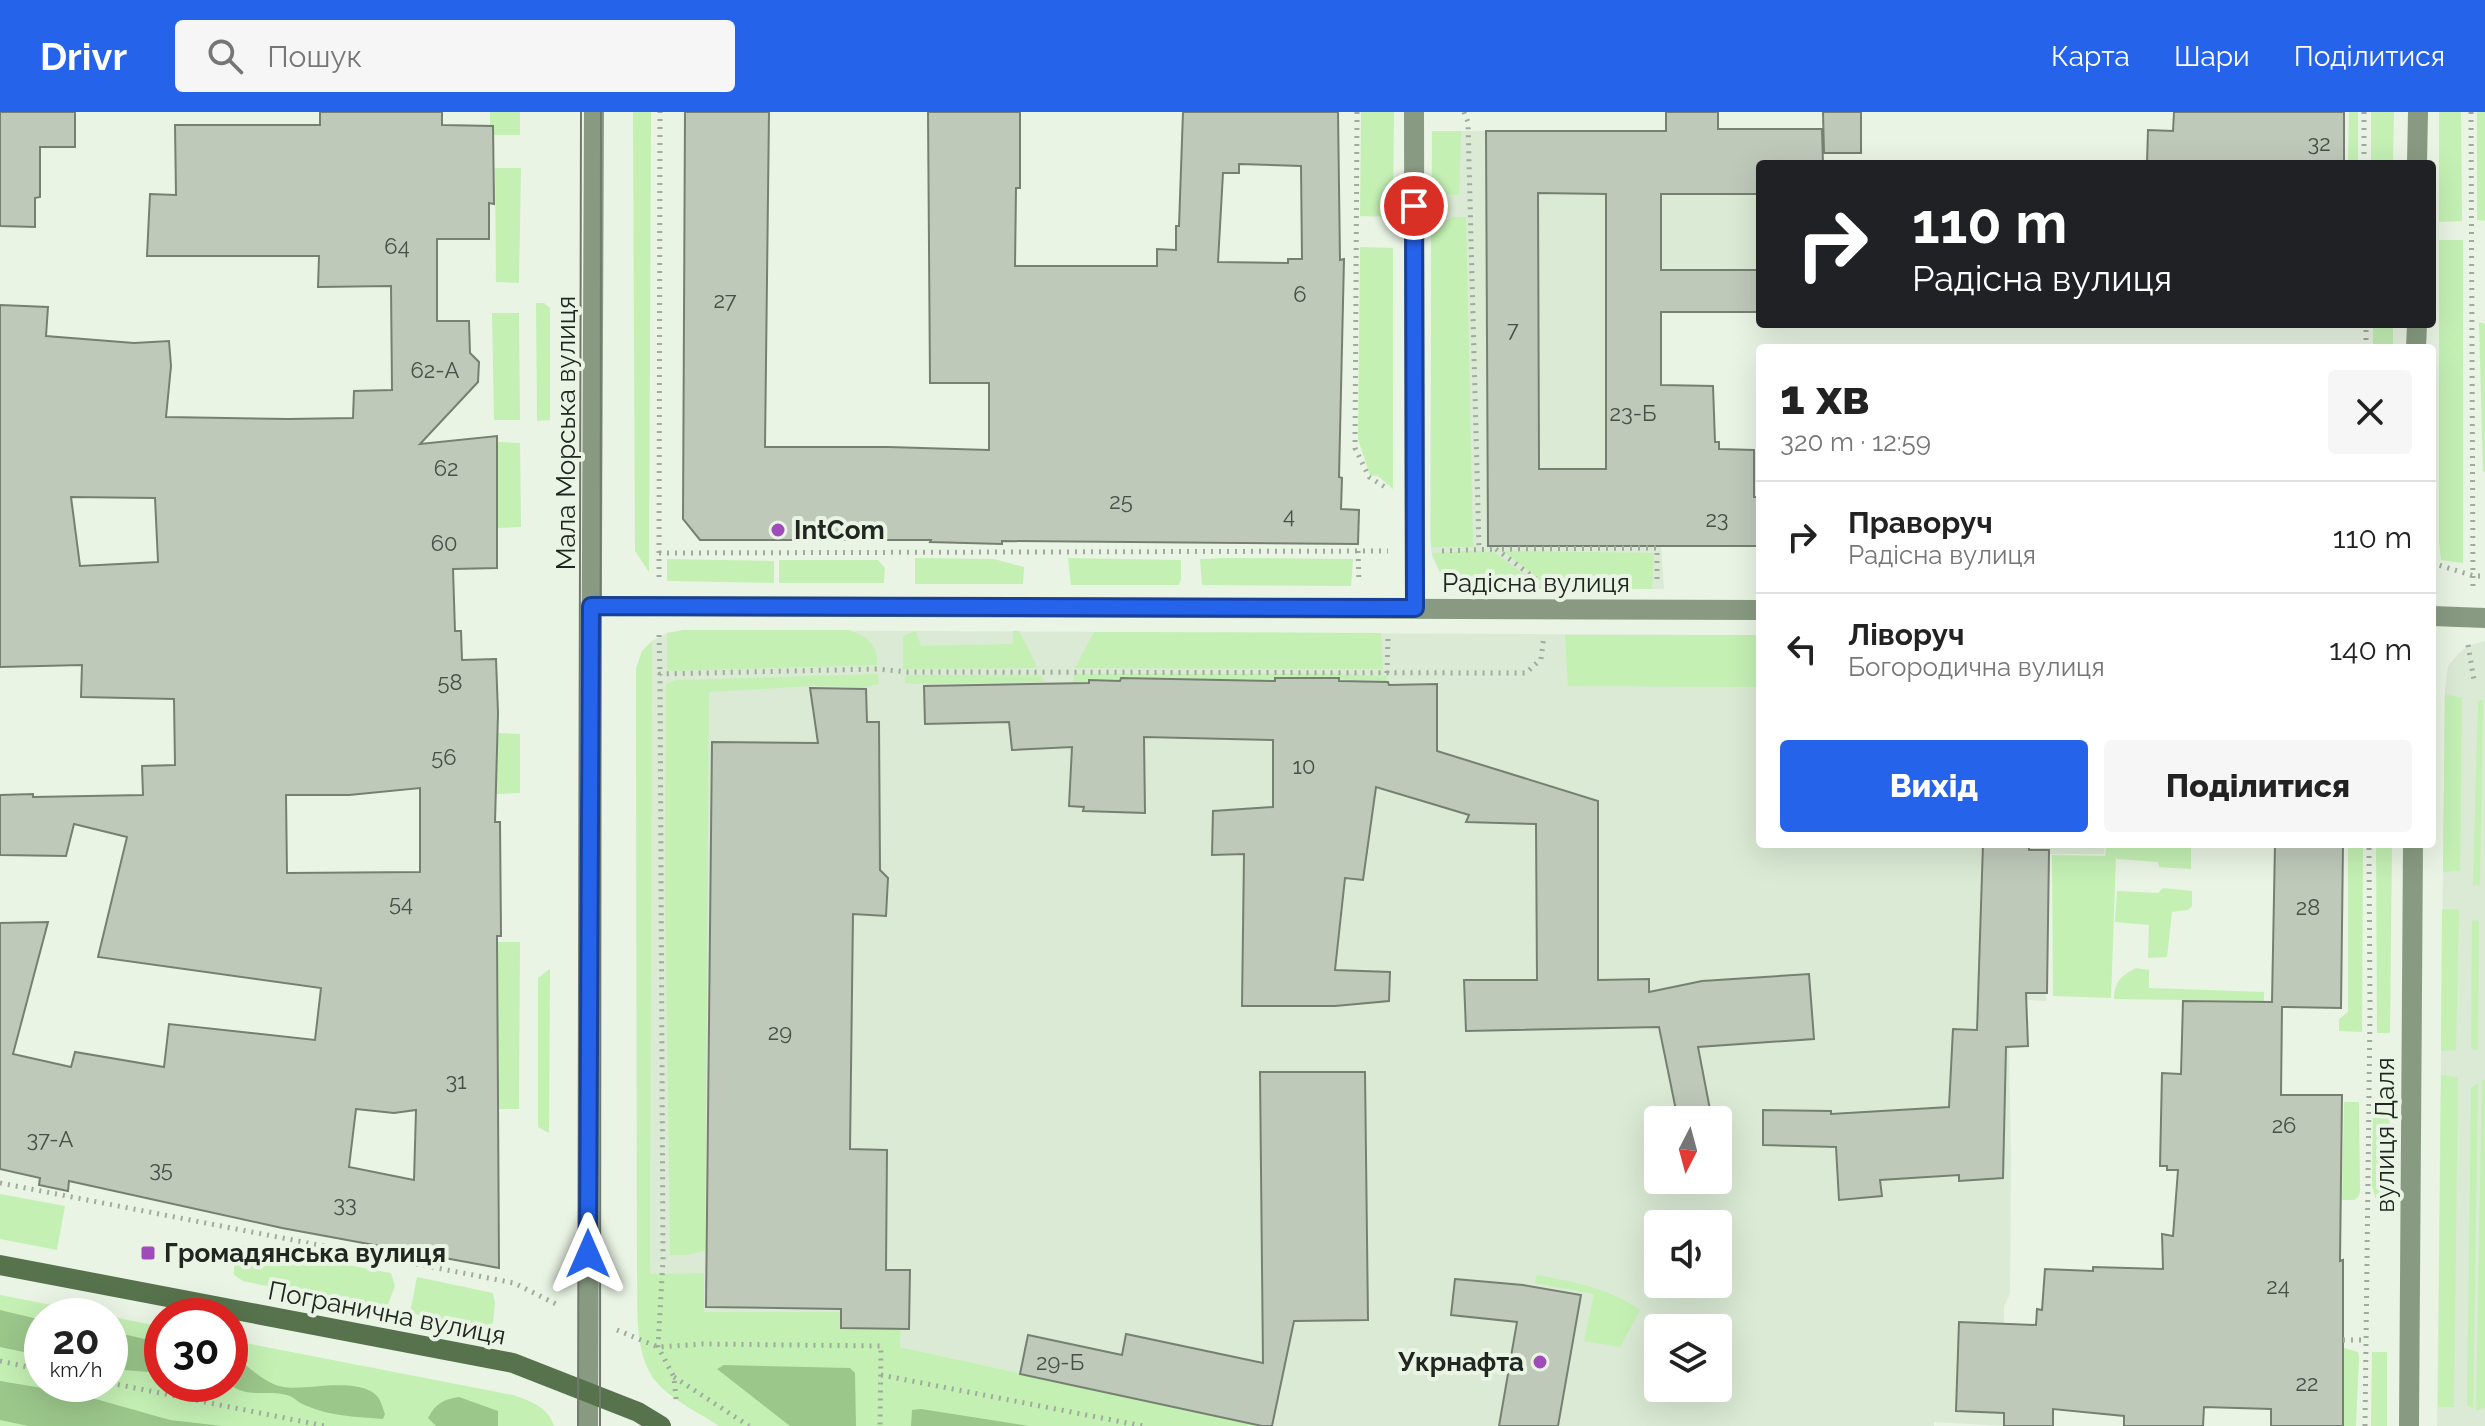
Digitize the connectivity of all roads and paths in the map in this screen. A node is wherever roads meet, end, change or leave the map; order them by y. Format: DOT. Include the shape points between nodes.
graph roads {
  1 [pos="594,112"];
  2 [pos="660,112"];
  3 [pos="1357,112"];
  4 [pos="1414,112"];
  5 [pos="1464,112"];
  6 [pos="2364,112"];
  7 [pos="2418,112"];
  8 [pos="2471,112"];
  9 [pos="2364,160"];
  10 [pos="2417,160"];
  11 [pos="1388,491"];
  12 [pos="1389,536"];
  13 [pos="1479,549"];
  14 [pos="659,553"];
  15 [pos="2436,564"];
  16 [pos="2474,576"];
  17 [pos="2485,576"];
  18 [pos="1672,586"];
  19 [pos="591,606"];
  20 [pos="659,606"];
  21 [pos="1415,608"];
  22 [pos="1546,609"];
  23 [pos="1756,610"];
  24 [pos="2436,616"];
  25 [pos="2485,618"];
  26 [pos="660,674"];
  27 [pos="2369,848"];
  28 [pos="2413,848"];
  29 [pos="0,1183"];
  30 [pos="0,1265"];
  31 [pos="588,1318"];
  32 [pos="2343,1340"];
  33 [pos="2366,1340"];
  34 [pos="658,1347"];
  35 [pos="0,1361"];
  36 [pos="24,1366"];
  37 [pos="881,1375"];
  38 [pos="674,1377"];
  39 [pos="128,1387"];
  40 [pos="589,1394"];
  41 [pos="676,1399"];
  42 [pos="325,1426"];
  43 [pos="588,1426"];
  44 [pos="661,1426"];
  45 [pos="749,1426"];
  46 [pos="880,1426"];
  47 [pos="1143,1426"];
  48 [pos="2365,1426"];
  49 [pos="2409,1426"];
  1 -- 19 [label="street, Мала Морська вулиця"];
  2 -- 14 [label="path"];
  3 -- 11 [label="path" via="1355,448 1369,477"];
  4 -- 21 [label="street"];
  5 -- 13 [label="path"];
  6 -- 9 [label="path"];
  7 -- 10 [label="street"];
  8 -- 16 [label="path"];
  12 -- 14 [label="path" via="1389,551"];
  14 -- 20 [label="path"];
  15 -- 16 [label="path"];
  16 -- 17 [label="path"];
  18 -- 22 [label="path" via="1657,586 1657,548 1496,549 1546,587"];
  19 -- 20 [label="street, Радісна вулиця"];
  19 -- 31 [label="street, Мала Морська вулиця"];
  20 -- 21 [label="street, Радісна вулиця"];
  20 -- 26 [label="path"];
  21 -- 22 [label="street, Радісна вулиця"];
  22 -- 23 [label="street, Радісна вулиця"];
  22 -- 26 [label="path" via="1541,659 1526,673 877,669"];
  24 -- 25 [label="street"];
  26 -- 34 [label="path" via="663,1260"];
  27 -- 33 [label="path"];
  28 -- 49 [label="street, вулиця Даля"];
  29 -- 31 [label="path" via="514,1283"];
  30 -- 40 [label="main road, Погранична вулиця" via="513,1363"];
  31 -- 34 [label="path"];
  31 -- 40 [label="street, Мала Морська вулиця"];
  32 -- 33 [label="path"];
  33 -- 48 [label="path"];
  34 -- 37 [label="path" via="881,1346"];
  34 -- 38 [label="path"];
  35 -- 36 [label="path"];
  37 -- 46 [label="path"];
  37 -- 47 [label="path"];
  38 -- 41 [label="path"];
  38 -- 45 [label="path"];
  39 -- 42 [label="path"];
  40 -- 43 [label="street, Мала Морська вулиця"];
  40 -- 44 [label="main road, Погранична вулиця"];
}
